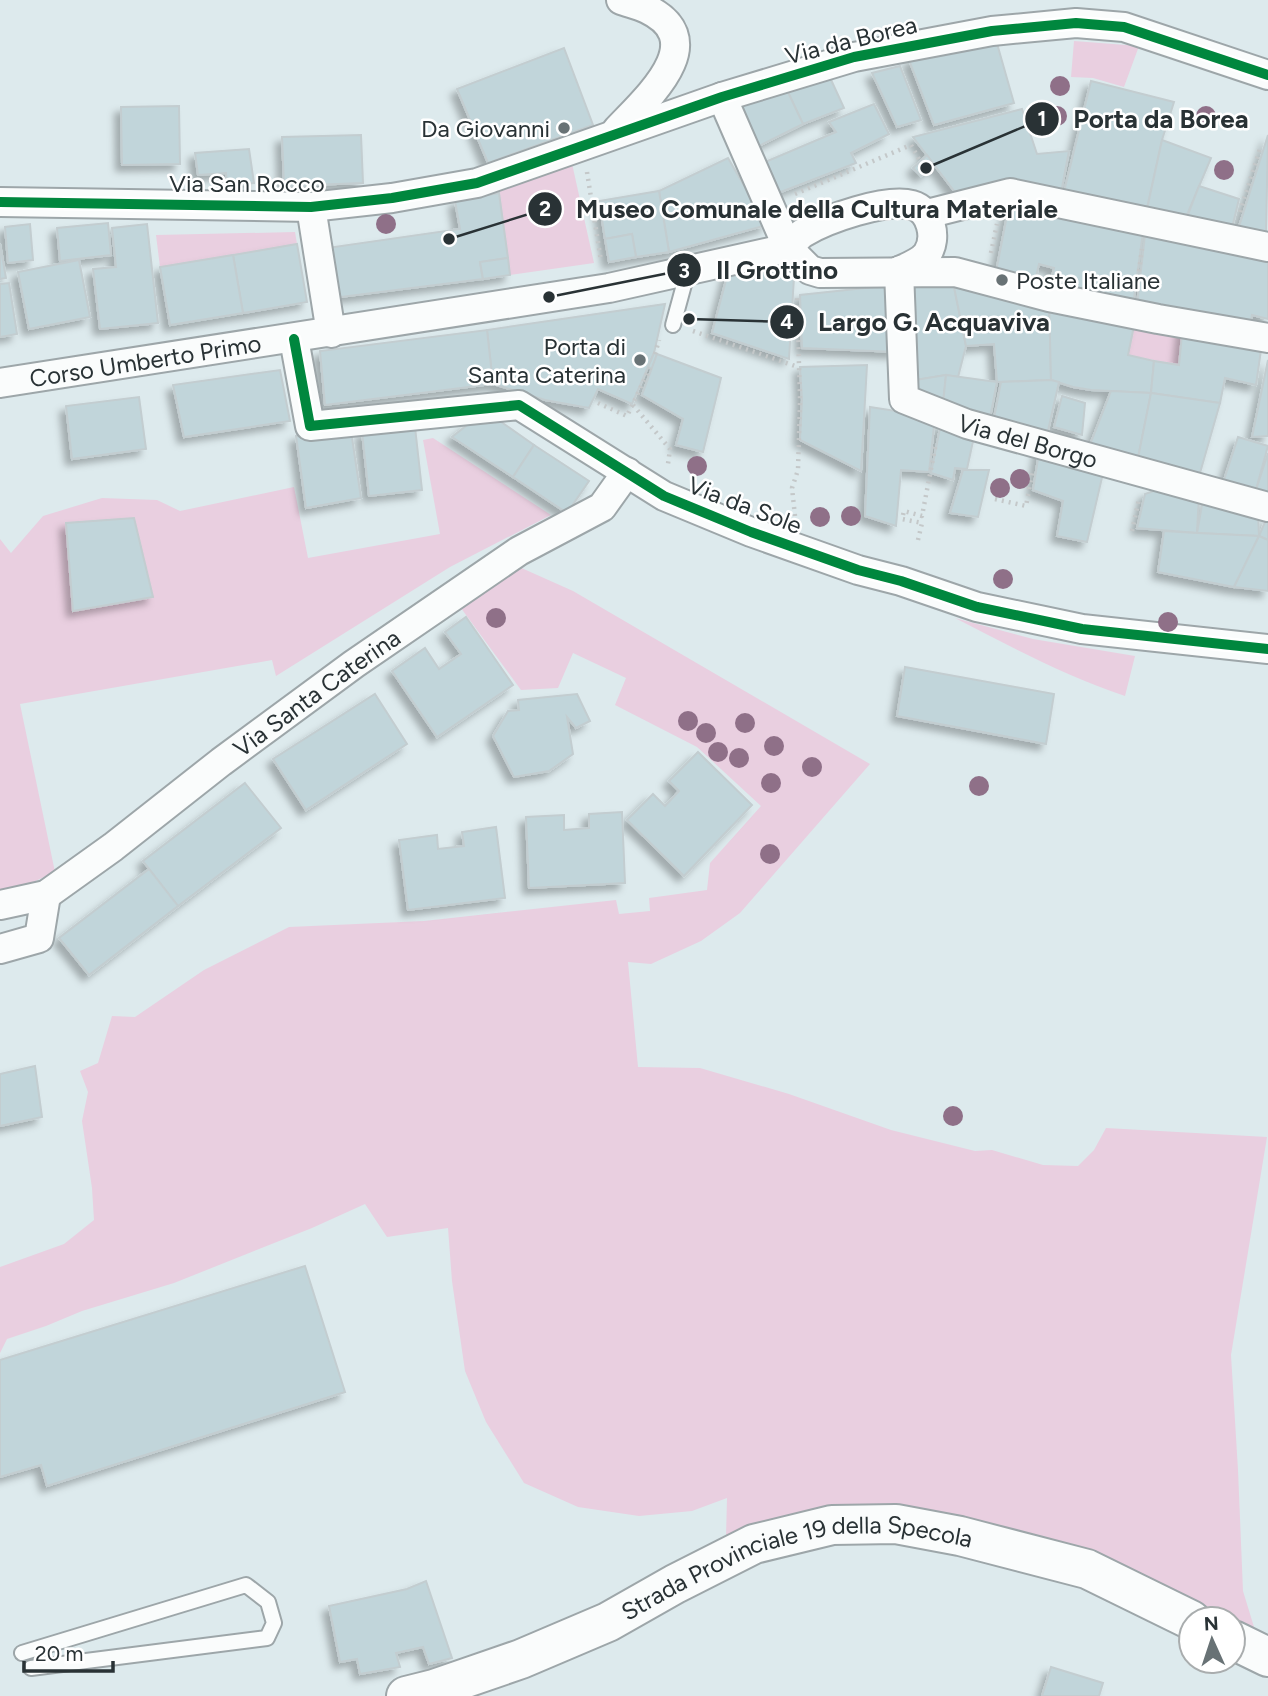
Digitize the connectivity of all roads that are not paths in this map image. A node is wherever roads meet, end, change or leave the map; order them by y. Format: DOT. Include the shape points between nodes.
graph roads {
  1 [pos="621,0"];
  2 [pos="1268,75"];
  3 [pos="722,97"];
  4 [pos="612,134"];
  5 [pos="493,178"];
  6 [pos="0,202"];
  7 [pos="311,207"];
  8 [pos="927,214"];
  9 [pos="1268,247"];
  10 [pos="792,253"];
  11 [pos="688,270"];
  12 [pos="900,275"];
  13 [pos="673,325"];
  14 [pos="331,333"];
  15 [pos="1268,338"];
  16 [pos="294,339"];
  17 [pos="0,383"];
  18 [pos="627,472"];
  19 [pos="1268,507"];
  20 [pos="1268,649"];
  21 [pos="46,895"];
  22 [pos="0,905"];
  23 [pos="0,949"];
  24 [pos="1177,1613"];
  25 [pos="1247,1647"];
  26 [pos="22,1653"];
  27 [pos="1268,1657"];
  28 [pos="31,1668"];
  29 [pos="406,1696"];
  1 -- 4 [label="street" via="659,17 677,44 666,73"];
  2 -- 3 [label="street, Via da Borea" via="1124,27 1076,23 992,31 853,57"];
  3 -- 4 [label="street, Via da Borea"];
  3 -- 10 [label="street"];
  4 -- 5 [label="street, Via da Borea"];
  5 -- 7 [label="street, Via San Rocco" via="392,198"];
  6 -- 7 [label="street, Via San Rocco"];
  7 -- 14 [label="street"];
  8 -- 9 [label="street" via="1010,193"];
  8 -- 10 [label="street" via="915,205 900,203 871,208 819,224 800,235"];
  8 -- 12 [label="street" via="931,237 926,256"];
  10 -- 11 [label="street, Corso Umberto Primo"];
  10 -- 12 [label="street" via="820,273"];
  11 -- 13 [label="lane"];
  11 -- 14 [label="street, Corso Umberto Primo" via="604,289"];
  12 -- 15 [label="street" via="992,271 1133,314"];
  12 -- 19 [label="street, Via del Borgo" via="904,399 1037,444"];
  14 -- 16 [label="street, Corso Umberto Primo"];
  16 -- 17 [label="street, Corso Umberto Primo"];
  16 -- 18 [label="street, Via da Sole" via="310,426 519,405"];
  18 -- 20 [label="street, Via da Sole" via="664,496 798,549 987,609 1082,629"];
  18 -- 21 [label="street, Via Santa Caterina" via="602,507 519,551 354,664"];
  21 -- 22 [label="street, Via Santa Caterina"];
  21 -- 23 [label="street" via="39,938"];
  24 -- 29 [label="main road, Strada Provinciale 19 della Specola" via="1087,1569 960,1536 896,1524 832,1525 754,1544 608,1622 520,1659"];
  25 -- 27 [label="main road"];
  26 -- 28 [label="lane" via="246,1585 268,1602 274,1623 267,1638"];
}
